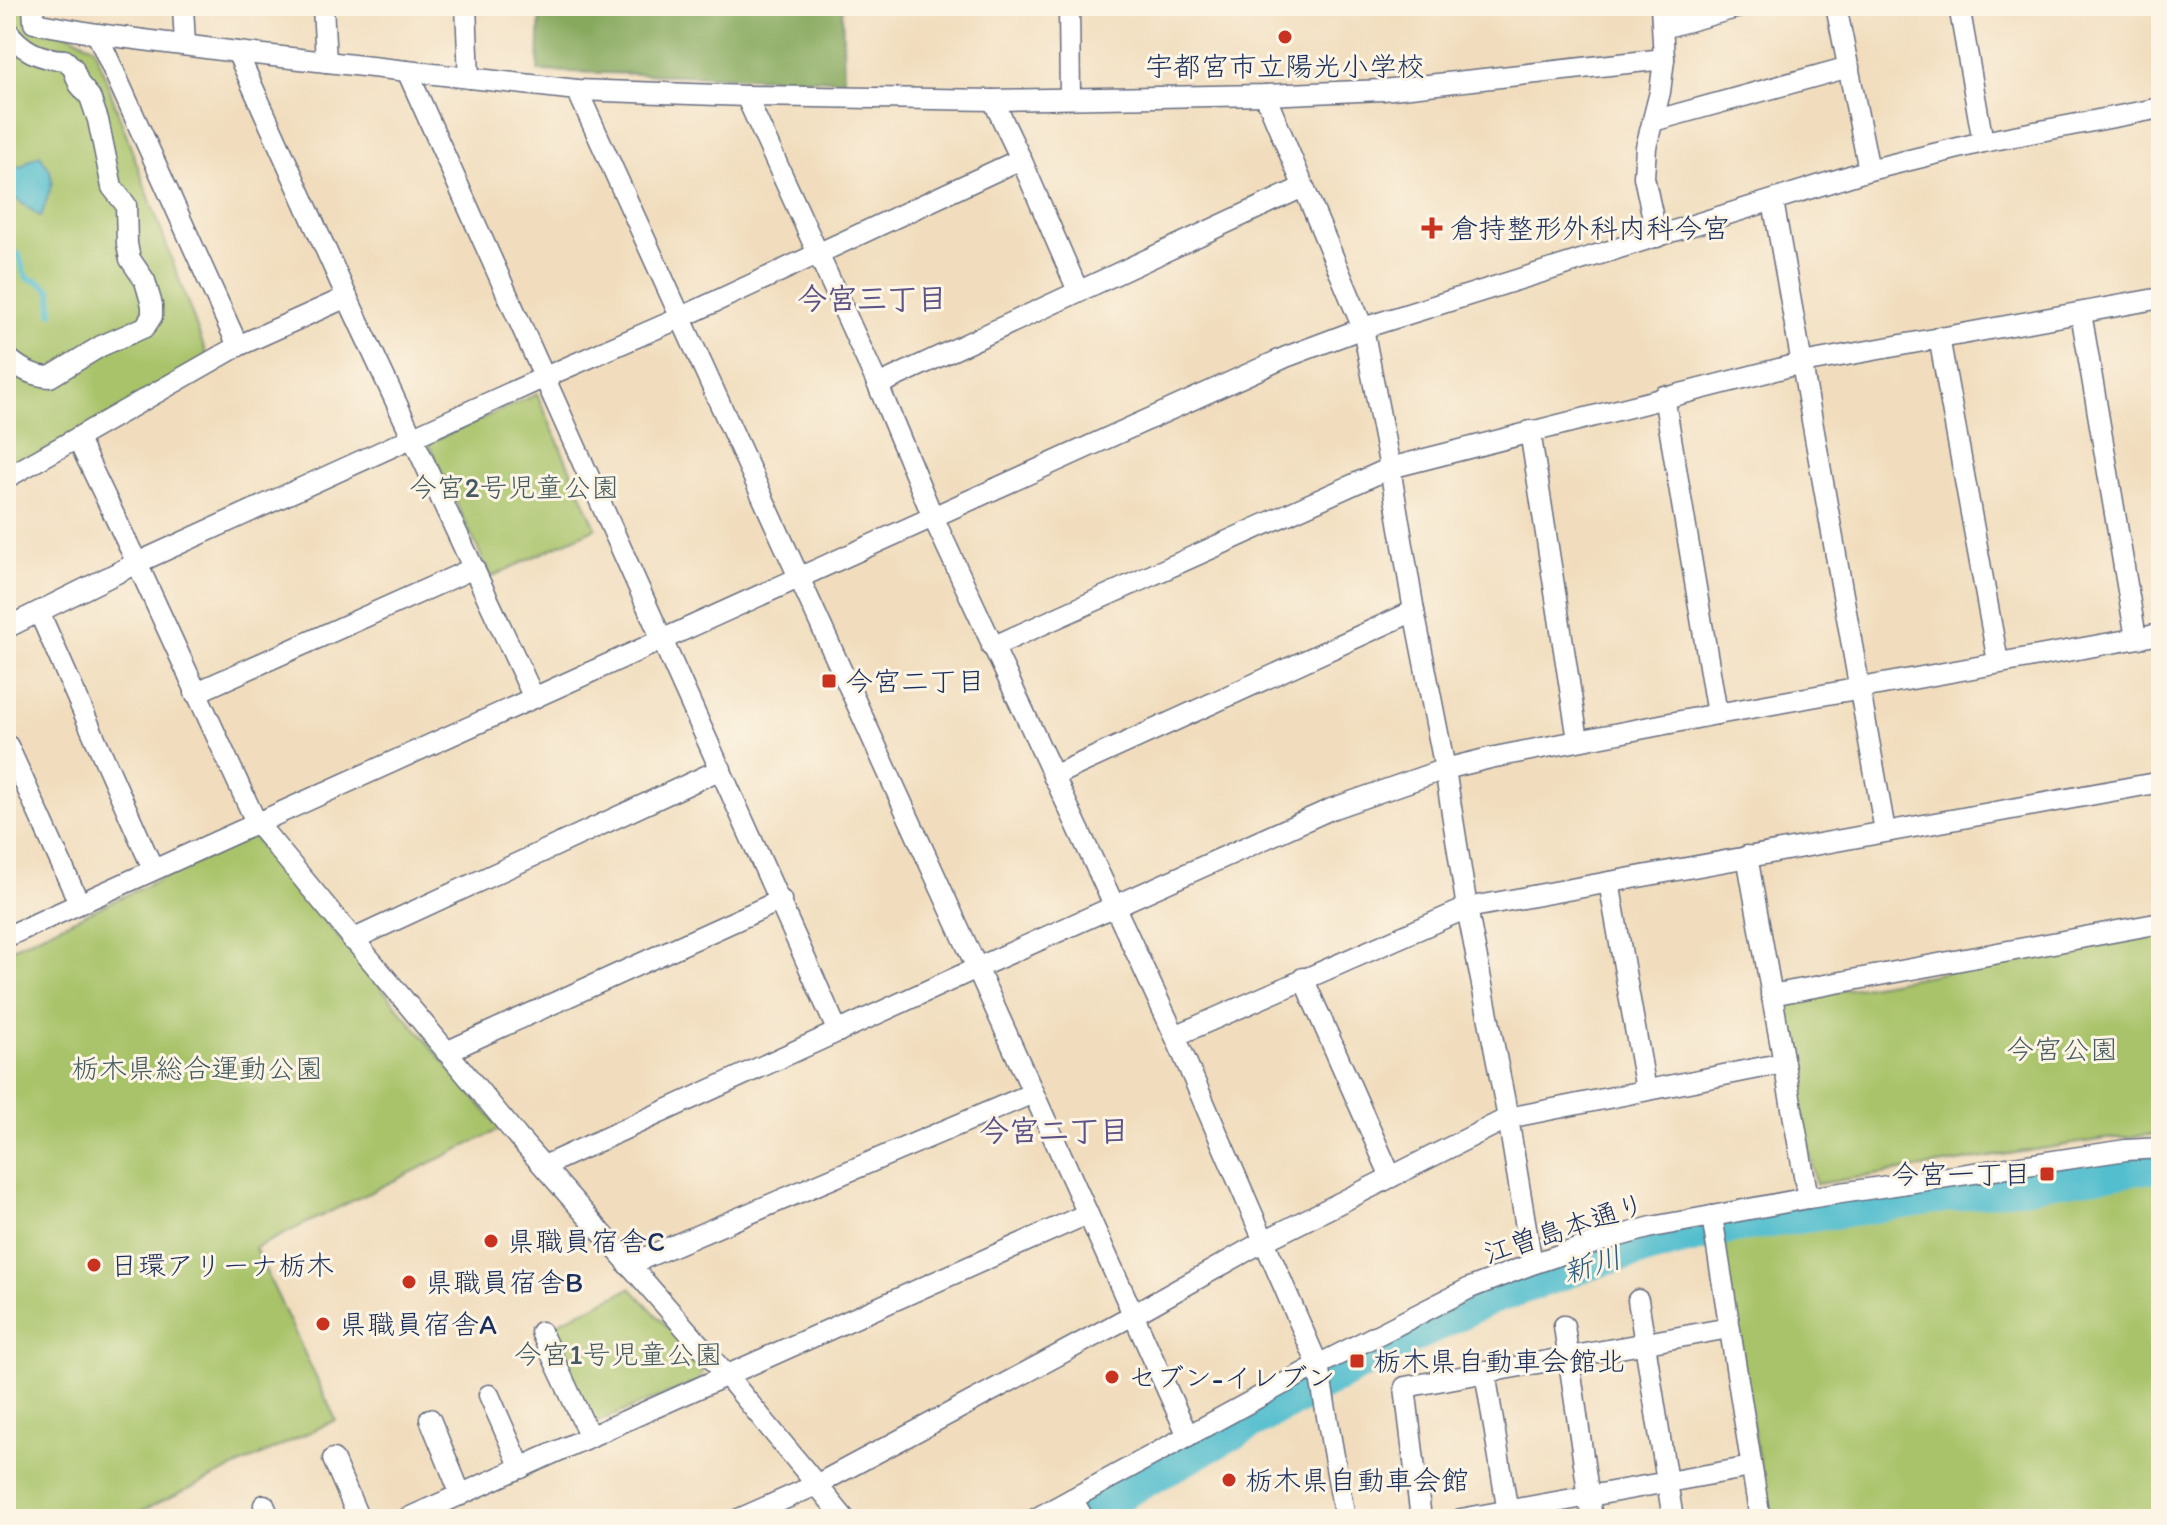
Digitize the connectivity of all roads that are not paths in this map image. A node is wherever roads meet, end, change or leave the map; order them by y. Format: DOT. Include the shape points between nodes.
graph roads {
  1 [pos="33,6"];
  2 [pos="183,6"];
  3 [pos="323,6"];
  4 [pos="466,6"];
  5 [pos="1069,6"];
  6 [pos="1661,6"];
  7 [pos="1743,6"];
  8 [pos="1836,6"];
  9 [pos="1959,6"];
  10 [pos="1663,28"];
  11 [pos="6,29"];
  12 [pos="97,34"];
  13 [pos="185,45"];
  14 [pos="237,52"];
  15 [pos="1664,59"];
  16 [pos="326,62"];
  17 [pos="1849,67"];
  18 [pos="407,71"];
  19 [pos="469,78"];
  20 [pos="577,90"];
  21 [pos="1265,95"];
  22 [pos="746,96"];
  23 [pos="1070,98"];
  24 [pos="993,100"];
  25 [pos="2161,108"];
  26 [pos="1653,121"];
  27 [pos="1983,142"];
  28 [pos="1021,159"];
  29 [pos="1869,170"];
  30 [pos="1303,187"];
  31 [pos="1773,201"];
  32 [pos="1657,237"];
  33 [pos="817,253"];
  34 [pos="1078,291"];
  35 [pos="347,297"];
  36 [pos="2161,298"];
  37 [pos="2081,313"];
  38 [pos="680,318"];
  39 [pos="1363,328"];
  40 [pos="1939,337"];
  41 [pos="238,346"];
  42 [pos="6,356"];
  43 [pos="1802,363"];
  44 [pos="545,377"];
  45 [pos="878,385"];
  46 [pos="1664,396"];
  47 [pos="1530,431"];
  48 [pos="414,437"];
  49 [pos="77,438"];
  50 [pos="1390,468"];
  51 [pos="6,478"];
  52 [pos="932,515"];
  53 [pos="137,563"];
  54 [pos="474,568"];
  55 [pos="798,577"];
  56 [pos="1414,611"];
  57 [pos="39,612"];
  58 [pos="6,628"];
  59 [pos="2161,634"];
  60 [pos="2136,638"];
  61 [pos="662,639"];
  62 [pos="992,647"];
  63 [pos="1998,662"];
  64 [pos="1861,687"];
  65 [pos="195,693"];
  66 [pos="534,698"];
  67 [pos="1717,714"];
  68 [pos="1578,740"];
  69 [pos="8,746"];
  70 [pos="721,769"];
  71 [pos="1445,769"];
  72 [pos="1053,776"];
  73 [pos="2161,782"];
  74 [pos="256,822"];
  75 [pos="1885,831"];
  76 [pos="1747,856"];
  77 [pos="153,869"];
  78 [pos="1609,882"];
  79 [pos="781,900"];
  80 [pos="79,903"];
  81 [pos="1114,907"];
  82 [pos="1467,908"];
  83 [pos="2161,923"];
  84 [pos="6,937"];
  85 [pos="352,940"];
  86 [pos="977,968"];
  87 [pos="1303,978"];
  88 [pos="1771,995"];
  89 [pos="838,1032"];
  90 [pos="1175,1036"];
  91 [pos="446,1052"];
  92 [pos="1784,1063"];
  93 [pos="1646,1090"];
  94 [pos="1033,1093"];
  95 [pos="1508,1118"];
  96 [pos="2161,1148"];
  97 [pos="544,1166"];
  98 [pos="1391,1177"];
  99 [pos="1808,1198"];
  100 [pos="1087,1214"];
  101 [pos="1712,1216"];
  102 [pos="1264,1241"];
  103 [pos="1532,1264"];
  104 [pos="628,1265"];
  105 [pos="1638,1300"];
  106 [pos="1133,1315"];
  107 [pos="1564,1326"];
  108 [pos="1729,1328"];
  109 [pos="541,1332"];
  110 [pos="1646,1344"];
  111 [pos="1567,1358"];
  112 [pos="1318,1365"];
  113 [pos="1485,1372"];
  114 [pos="727,1376"];
  115 [pos="489,1395"];
  116 [pos="430,1419"];
  117 [pos="1188,1436"];
  118 [pos="590,1437"];
  119 [pos="333,1459"];
  120 [pos="1751,1467"];
  121 [pos="521,1468"];
  122 [pos="1667,1482"];
  123 [pos="816,1485"];
  124 [pos="461,1495"];
  125 [pos="1589,1496"];
  126 [pos="1072,1499"];
  127 [pos="1508,1515"];
  128 [pos="411,1518"];
  129 [pos="359,1519"];
  130 [pos="739,1519"];
  131 [pos="845,1519"];
  132 [pos="1035,1519"];
  133 [pos="1084,1519"];
  134 [pos="1345,1519"];
  135 [pos="1421,1519"];
  136 [pos="1461,1519"];
  137 [pos="1592,1519"];
  138 [pos="1673,1519"];
  139 [pos="1760,1519"];
  1 -- 12 [label="street" via="34,23"];
  2 -- 13 [label="street"];
  3 -- 16 [label="street"];
  4 -- 19 [label="street"];
  5 -- 23 [label="street"];
  6 -- 10 [label="street"];
  7 -- 10 [label="street"];
  8 -- 17 [label="street"];
  9 -- 27 [label="street"];
  10 -- 15 [label="street"];
  11 -- 42 [label="street" via="24,48 46,59 65,60 90,97 112,187 126,205 130,259 145,281 152,305 145,327 50,377 31,374"];
  12 -- 13 [label="street"];
  12 -- 41 [label="street"];
  13 -- 14 [label="street"];
  14 -- 16 [label="street"];
  14 -- 35 [label="street"];
  15 -- 21 [label="street" via="1383,90"];
  15 -- 26 [label="street"];
  16 -- 18 [label="street"];
  17 -- 26 [label="street"];
  17 -- 29 [label="street"];
  18 -- 19 [label="street"];
  18 -- 44 [label="street"];
  19 -- 20 [label="street"];
  20 -- 22 [label="street"];
  20 -- 38 [label="street"];
  21 -- 23 [label="street"];
  21 -- 30 [label="street"];
  22 -- 24 [label="street"];
  22 -- 33 [label="street"];
  23 -- 24 [label="street"];
  24 -- 28 [label="street"];
  25 -- 27 [label="street"];
  26 -- 32 [label="street" via="1644,177"];
  27 -- 29 [label="street"];
  28 -- 33 [label="street"];
  28 -- 34 [label="street"];
  29 -- 31 [label="street"];
  30 -- 34 [label="street"];
  30 -- 39 [label="street"];
  31 -- 32 [label="street"];
  31 -- 43 [label="street"];
  32 -- 39 [label="street"];
  33 -- 38 [label="street"];
  33 -- 45 [label="street"];
  34 -- 45 [label="street"];
  35 -- 41 [label="street"];
  35 -- 48 [label="street"];
  36 -- 37 [label="street"];
  37 -- 40 [label="street"];
  37 -- 60 [label="street"];
  38 -- 44 [label="street"];
  38 -- 55 [label="street"];
  39 -- 50 [label="street"];
  39 -- 52 [label="street" via="1286,357"];
  40 -- 43 [label="street"];
  40 -- 63 [label="street"];
  41 -- 49 [label="street"];
  43 -- 46 [label="street"];
  43 -- 64 [label="street"];
  44 -- 48 [label="street"];
  44 -- 61 [label="street"];
  45 -- 52 [label="street"];
  46 -- 47 [label="street"];
  46 -- 67 [label="street"];
  47 -- 50 [label="street"];
  47 -- 68 [label="street"];
  48 -- 53 [label="street"];
  48 -- 54 [label="street"];
  49 -- 51 [label="street"];
  49 -- 53 [label="street"];
  50 -- 56 [label="street"];
  50 -- 62 [label="street"];
  52 -- 55 [label="street"];
  52 -- 62 [label="street"];
  53 -- 57 [label="street"];
  53 -- 65 [label="street"];
  54 -- 65 [label="street"];
  54 -- 66 [label="street"];
  55 -- 61 [label="street"];
  55 -- 86 [label="street"];
  56 -- 71 [label="street"];
  56 -- 72 [label="street"];
  57 -- 58 [label="street"];
  57 -- 77 [label="street"];
  59 -- 60 [label="street"];
  60 -- 63 [label="street"];
  61 -- 66 [label="street"];
  61 -- 70 [label="street"];
  62 -- 72 [label="street"];
  63 -- 64 [label="street"];
  64 -- 67 [label="street"];
  64 -- 75 [label="street"];
  65 -- 74 [label="street"];
  66 -- 74 [label="street"];
  67 -- 68 [label="street"];
  68 -- 71 [label="street"];
  69 -- 80 [label="street"];
  70 -- 79 [label="street"];
  70 -- 85 [label="street"];
  71 -- 81 [label="street" via="1331,809"];
  71 -- 82 [label="street"];
  72 -- 81 [label="street"];
  73 -- 75 [label="street"];
  74 -- 77 [label="street"];
  74 -- 85 [label="street"];
  75 -- 76 [label="street"];
  76 -- 78 [label="street"];
  76 -- 88 [label="street"];
  77 -- 80 [label="street"];
  78 -- 82 [label="street"];
  78 -- 93 [label="street"];
  79 -- 89 [label="street"];
  79 -- 91 [label="street"];
  80 -- 84 [label="street"];
  81 -- 86 [label="street"];
  81 -- 90 [label="street"];
  82 -- 87 [label="street"];
  82 -- 95 [label="street"];
  83 -- 88 [label="street"];
  85 -- 91 [label="street"];
  86 -- 89 [label="street"];
  86 -- 94 [label="street"];
  87 -- 90 [label="street"];
  87 -- 98 [label="street"];
  88 -- 92 [label="street"];
  89 -- 97 [label="street"];
  90 -- 102 [label="street"];
  91 -- 97 [label="street"];
  92 -- 93 [label="street"];
  92 -- 99 [label="street"];
  93 -- 95 [label="street"];
  94 -- 100 [label="street"];
  94 -- 104 [label="street"];
  95 -- 98 [label="street"];
  95 -- 103 [label="street"];
  96 -- 99 [label="street, 江曽島本通り"];
  97 -- 104 [label="street"];
  98 -- 102 [label="street"];
  99 -- 101 [label="street, 江曽島本通り"];
  100 -- 106 [label="street"];
  100 -- 114 [label="street"];
  101 -- 103 [label="street, 江曽島本通り" via="1652,1227"];
  101 -- 108 [label="street"];
  102 -- 106 [label="street"];
  102 -- 112 [label="street"];
  103 -- 112 [label="street, 江曽島本通り" via="1470,1288"];
  104 -- 114 [label="street"];
  105 -- 110 [label="street"];
  106 -- 117 [label="street"];
  106 -- 123 [label="street"];
  107 -- 111 [label="street"];
  108 -- 110 [label="street"];
  108 -- 120 [label="street"];
  109 -- 118 [label="street"];
  110 -- 111 [label="street"];
  110 -- 122 [label="street"];
  111 -- 113 [label="street"];
  111 -- 125 [label="street"];
  112 -- 117 [label="street, 江曽島本通り"];
  112 -- 134 [label="street"];
  113 -- 127 [label="street"];
  113 -- 135 [label="street" via="1405,1387"];
  114 -- 118 [label="street"];
  114 -- 123 [label="street"];
  115 -- 121 [label="street"];
  116 -- 124 [label="street"];
  117 -- 126 [label="street, 江曽島本通り"];
  118 -- 121 [label="street"];
  119 -- 129 [label="street"];
  120 -- 122 [label="street"];
  120 -- 139 [label="street"];
  121 -- 124 [label="street"];
  122 -- 125 [label="street"];
  122 -- 138 [label="street"];
  123 -- 130 [label="street"];
  123 -- 131 [label="street"];
  124 -- 128 [label="street"];
  125 -- 127 [label="street"];
  125 -- 137 [label="street"];
  126 -- 132 [label="street, 江曽島本通り"];
  126 -- 133 [label="street"];
  127 -- 136 [label="street"];
}
